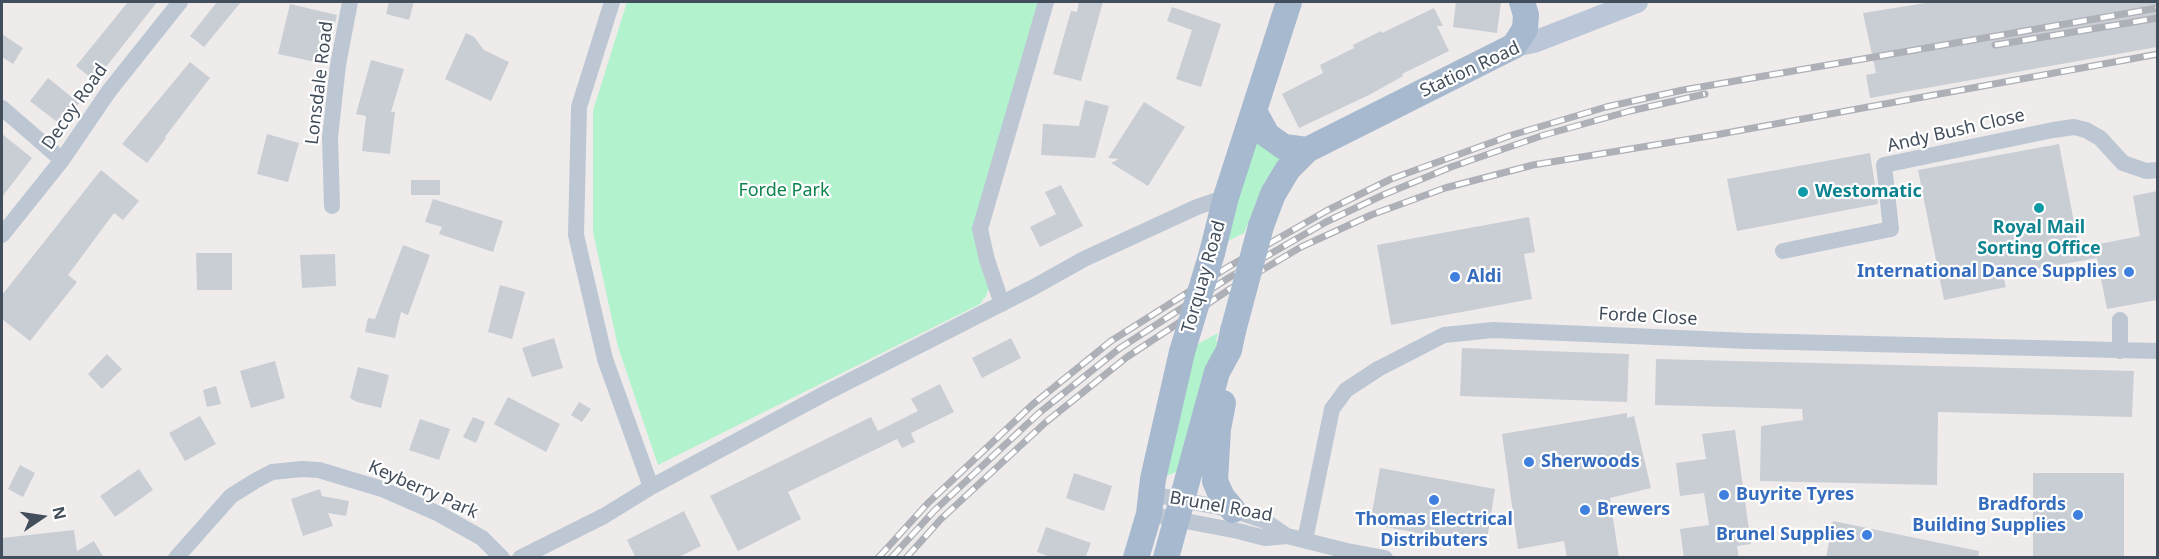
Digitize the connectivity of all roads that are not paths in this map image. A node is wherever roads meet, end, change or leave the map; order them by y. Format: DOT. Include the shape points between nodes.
graph roads {
  1 [pos="180,2"];
  2 [pos="350,2"];
  3 [pos="612,2"];
  4 [pos="1046,2"];
  5 [pos="1289,2"];
  6 [pos="1522,2"];
  7 [pos="1637,2"];
  8 [pos="1514,46"];
  9 [pos="2,108"];
  10 [pos="1255,113"];
  11 [pos="1307,150"];
  12 [pos="62,160"];
  13 [pos="2157,170"];
  14 [pos="1226,197"];
  15 [pos="332,206"];
  16 [pos="2,235"];
  17 [pos="1783,251"];
  18 [pos="1002,304"];
  19 [pos="2120,320"];
  20 [pos="1231,340"];
  21 [pos="2120,351"];
  22 [pos="2157,351"];
  23 [pos="651,488"];
  24 [pos="1150,504"];
  25 [pos="1178,510"];
  26 [pos="1233,510"];
  27 [pos="1287,536"];
  28 [pos="1305,540"];
  29 [pos="176,558"];
  30 [pos="502,558"];
  31 [pos="520,558"];
  32 [pos="1136,558"];
  33 [pos="1166,558"];
  34 [pos="1385,558"];
  1 -- 12 [label="street, Decoy Road" via="109,91"];
  2 -- 15 [label="street, Lonsdale Road" via="330,137"];
  3 -- 23 [label="street" via="579,107 576,235 605,359"];
  4 -- 18 [label="street" via="980,229"];
  5 -- 10 [label="main road, Torquay Road"];
  6 -- 8 [label="main road" via="1525,29"];
  7 -- 8 [label="main road, Station Road"];
  8 -- 11 [label="main road, Station Road"];
  9 -- 12 [label="street"];
  10 -- 11 [label="main road" via="1267,135 1284,147"];
  10 -- 14 [label="main road, Torquay Road"];
  11 -- 20 [label="main road, bridge" via="1288,169 1273,194"];
  12 -- 16 [label="street, Decoy Road"];
  13 -- 17 [label="street, Andy Bush Close" via="2146,171 2123,163 2100,138 2074,127 1884,165 1891,229"];
  14 -- 18 [label="street" via="1084,259"];
  14 -- 24 [label="main road, Torquay Road, bridge" via="1182,352"];
  18 -- 23 [label="street"];
  19 -- 21 [label="street"];
  20 -- 25 [label="main road" via="1217,372"];
  20 -- 26 [label="main road" via="1229,380 1214,468 1222,497"];
  21 -- 22 [label="street, Forde Close"];
  21 -- 28 [label="street, Forde Close" via="1493,330 1444,336 1378,369 1346,390 1332,409"];
  23 -- 31 [label="street"];
  24 -- 25 [label="street, Brunel Road"];
  24 -- 32 [label="main road, Torquay Road"];
  25 -- 26 [label="street, Brunel Road"];
  25 -- 27 [label="street, Brunel Road" via="1265,538"];
  25 -- 33 [label="main road"];
  26 -- 27 [label="street, Brunel Road" via="1265,521"];
  27 -- 28 [label="street, Brunel Road"];
  28 -- 34 [label="street, Brunel Road"];
  29 -- 30 [label="street, Keyberry Park" via="231,496 272,472 302,469 319,470 382,489 439,514 482,538"];
}
